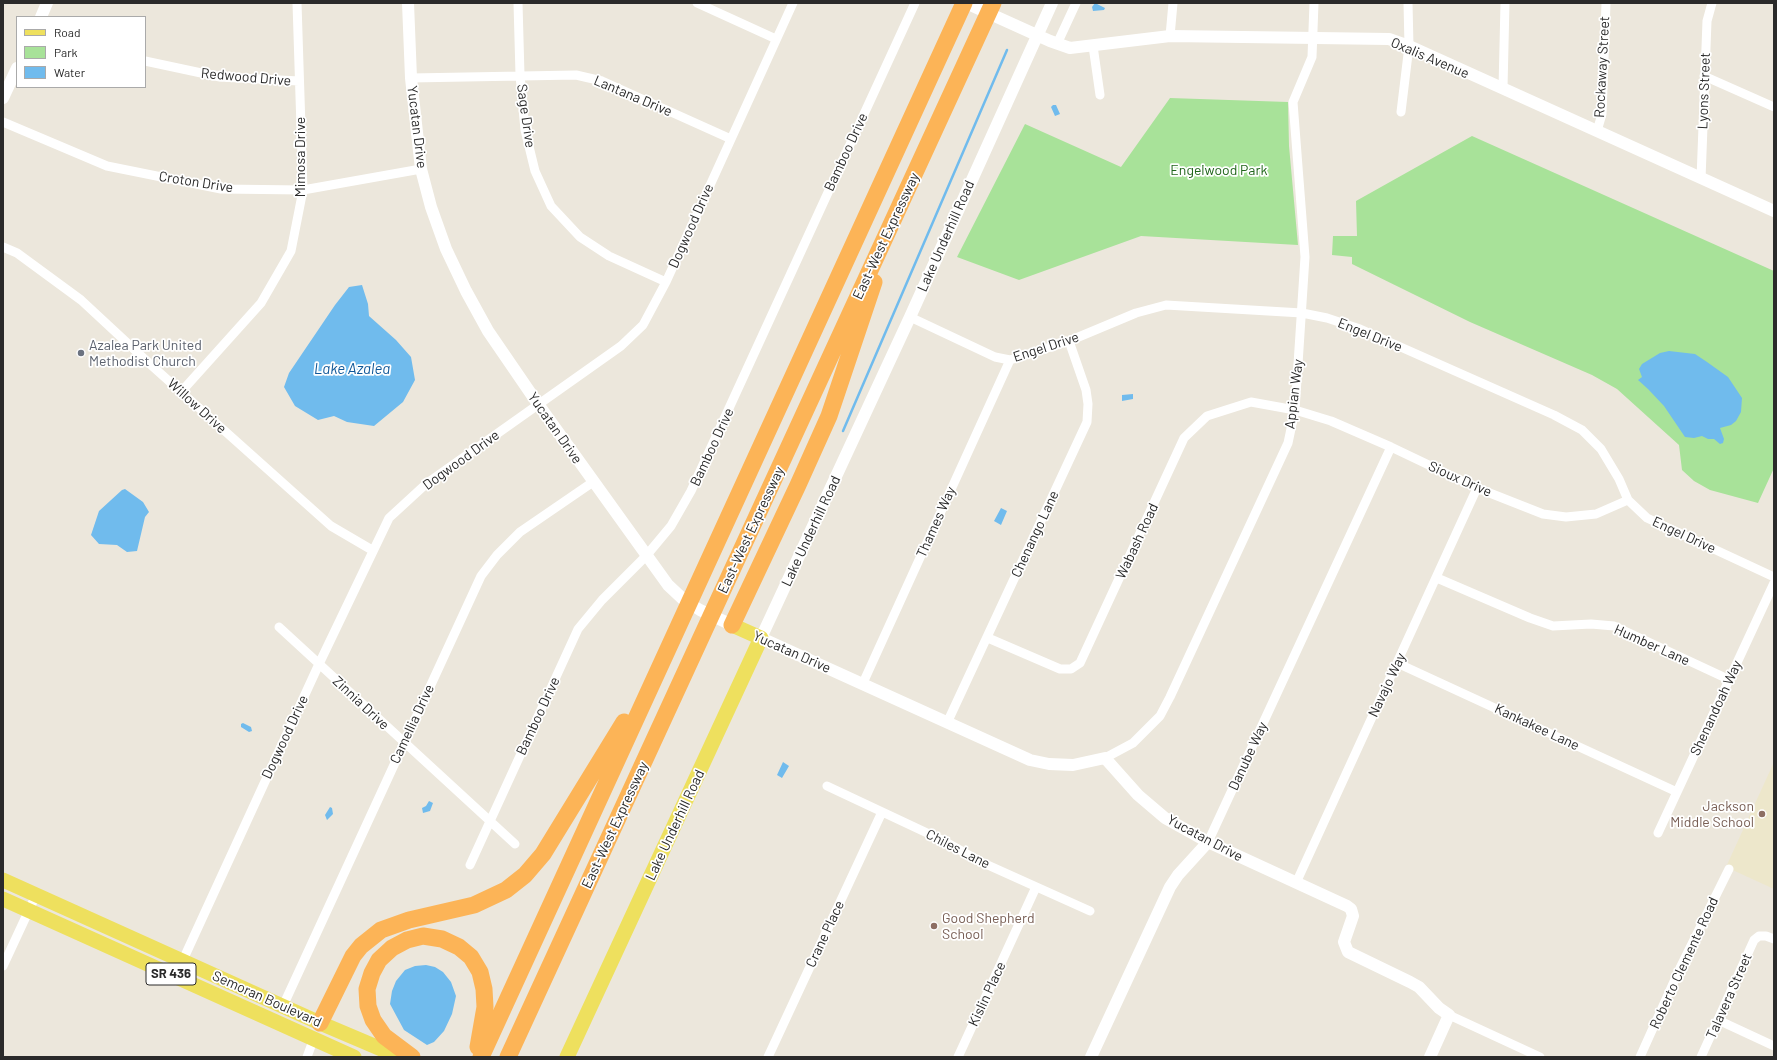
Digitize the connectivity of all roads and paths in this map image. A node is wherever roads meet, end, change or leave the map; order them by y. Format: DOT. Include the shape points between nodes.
graph roads {
  1 [pos="47,3"];
  2 [pos="297,3"];
  3 [pos="408,3"];
  4 [pos="518,3"];
  5 [pos="697,3"];
  6 [pos="793,3"];
  7 [pos="915,3"];
  8 [pos="965,3"];
  9 [pos="993,3"];
  10 [pos="1052,3"];
  11 [pos="1076,3"];
  12 [pos="1173,3"];
  13 [pos="1314,3"];
  14 [pos="1408,3"];
  15 [pos="1505,3"];
  16 [pos="1606,3"];
  17 [pos="1712,3"];
  18 [pos="41,16"];
  19 [pos="1037,35"];
  20 [pos="1170,36"];
  21 [pos="1313,37"];
  22 [pos="776,39"];
  23 [pos="1057,44"];
  24 [pos="1093,46"];
  25 [pos="1409,46"];
  26 [pos="146,61"];
  27 [pos="16,70"];
  28 [pos="520,75"];
  29 [pos="1704,76"];
  30 [pos="411,78"];
  31 [pos="299,81"];
  32 [pos="1503,88"];
  33 [pos="1100,95"];
  34 [pos="3,98"];
  35 [pos="1774,107"];
  36 [pos="1401,112"];
  37 [pos="3,122"];
  38 [pos="1598,131"];
  39 [pos="730,139"];
  40 [pos="421,169"];
  41 [pos="1700,179"];
  42 [pos="302,190"];
  43 [pos="1774,211"];
  44 [pos="884,239"];
  45 [pos="3,247"];
  46 [pos="666,282"];
  47 [pos="1302,312"];
  48 [pos="910,317"];
  49 [pos="1069,340"];
  50 [pos="1010,360"];
  51 [pos="181,392"];
  52 [pos="538,404"];
  53 [pos="1295,410"];
  54 [pos="1391,447"];
  55 [pos="593,482"];
  56 [pos="1477,488"];
  57 [pos="1628,500"];
  58 [pos="372,550"];
  59 [pos="646,556"];
  60 [pos="1774,577"];
  61 [pos="1437,578"];
  62 [pos="1774,583"];
  63 [pos="732,625"];
  64 [pos="279,627"];
  65 [pos="761,638"];
  66 [pos="988,638"];
  67 [pos="669,646"];
  68 [pos="1397,663"];
  69 [pos="319,664"];
  70 [pos="1730,680"];
  71 [pos="863,683"];
  72 [pos="947,723"];
  73 [pos="403,743"];
  74 [pos="1105,758"];
  75 [pos="827,786"];
  76 [pos="1677,792"];
  77 [pos="882,812"];
  78 [pos="490,822"];
  79 [pos="1658,833"];
  80 [pos="1208,842"];
  81 [pos="515,844"];
  82 [pos="470,865"];
  83 [pos="1729,870"];
  84 [pos="3,880"];
  85 [pos="1296,883"];
  86 [pos="1036,887"];
  87 [pos="36,895"];
  88 [pos="3,899"];
  89 [pos="28,910"];
  90 [pos="1090,911"];
  91 [pos="1774,939"];
  92 [pos="183,960"];
  93 [pos="3,966"];
  94 [pos="283,1006"];
  95 [pos="1449,1015"];
  96 [pos="1718,1020"];
  97 [pos="317,1031"];
  98 [pos="1774,1046"];
  99 [pos="307,1057"];
  100 [pos="354,1057"];
  101 [pos="400,1057"];
  102 [pos="412,1057"];
  103 [pos="477,1057"];
  104 [pos="481,1057"];
  105 [pos="508,1057"];
  106 [pos="567,1057"];
  107 [pos="768,1057"];
  108 [pos="958,1057"];
  109 [pos="1091,1057"];
  110 [pos="1430,1057"];
  111 [pos="1540,1057"];
  112 [pos="1640,1057"];
  113 [pos="1701,1057"];
  1 -- 18 [label="street"];
  2 -- 31 [label="street, Mimosa Drive"];
  3 -- 30 [label="street, Yucatan Drive"];
  4 -- 28 [label="street, Sage Drive"];
  5 -- 22 [label="street"];
  6 -- 22 [label="street, Dogwood Drive"];
  7 -- 59 [label="street, Bamboo Drive" via="691,491 671,526"];
  8 -- 19 [label="street, Oxalis Avenue"];
  8 -- 67 [label="highway, East-West Expressway"];
  9 -- 44 [label="highway, East-West Expressway"];
  10 -- 19 [label="street, Lake Underhill Road"];
  11 -- 23 [label="street"];
  12 -- 20 [label="street"];
  13 -- 21 [label="street, Appian Way"];
  14 -- 25 [label="street"];
  15 -- 32 [label="street"];
  16 -- 38 [label="street, Rockaway Street" via="1602,114"];
  17 -- 29 [label="street, Lyons Street" via="1707,21"];
  19 -- 23 [label="street, Oxalis Avenue"];
  19 -- 48 [label="street, Lake Underhill Road"];
  20 -- 21 [label="street, Oxalis Avenue"];
  20 -- 24 [label="street, Oxalis Avenue"];
  21 -- 25 [label="street, Oxalis Avenue" via="1390,39"];
  21 -- 47 [label="street, Appian Way" via="1312,58 1293,102 1305,257"];
  22 -- 39 [label="street, Dogwood Drive"];
  23 -- 24 [label="street, Oxalis Avenue" via="1070,48"];
  24 -- 33 [label="street"];
  25 -- 32 [label="street, Oxalis Avenue"];
  25 -- 36 [label="street"];
  26 -- 31 [label="street, Redwood Drive" via="220,77"];
  27 -- 34 [label="street"];
  28 -- 30 [label="street, Lantana Drive"];
  28 -- 39 [label="street, Lantana Drive" via="576,75 602,81"];
  28 -- 46 [label="street, Sage Drive" via="525,130 535,171 551,206 586,241 609,256"];
  29 -- 35 [label="street"];
  29 -- 41 [label="street, Lyons Street"];
  30 -- 40 [label="street, Yucatan Drive"];
  31 -- 42 [label="street, Mimosa Drive"];
  32 -- 38 [label="street, Oxalis Avenue"];
  37 -- 42 [label="street, Croton Drive" via="107,166 221,189"];
  38 -- 41 [label="street, Oxalis Avenue"];
  39 -- 46 [label="street, Dogwood Drive"];
  40 -- 42 [label="street, Croton Drive"];
  40 -- 52 [label="street, Yucatan Drive" via="446,249 466,291 488,331"];
  41 -- 43 [label="street, Oxalis Avenue"];
  42 -- 51 [label="street, Mimosa Drive" via="291,252 261,303"];
  44 -- 63 [label="highway" via="872,290 829,416"];
  44 -- 105 [label="highway, East-West Expressway"];
  45 -- 51 [label="street, Willow Drive" via="17,253 53,277"];
  46 -- 52 [label="street, Dogwood Drive" via="643,324 621,346"];
  47 -- 49 [label="street, Engel Drive" via="1166,306 1136,313"];
  47 -- 53 [label="street, Appian Way"];
  47 -- 57 [label="street, Engel Drive" via="1360,328 1582,430 1601,449 1619,478"];
  48 -- 50 [label="street, Engel Drive" via="995,357"];
  48 -- 65 [label="street, Lake Underhill Road"];
  49 -- 50 [label="street, Engel Drive"];
  49 -- 66 [label="street, Chenango Lane" via="1086,390 1087,422"];
  50 -- 71 [label="street, Thames Way"];
  51 -- 58 [label="street, Willow Drive" via="331,526"];
  52 -- 55 [label="street, Yucatan Drive"];
  52 -- 58 [label="street, Dogwood Drive" via="426,484 388,518"];
  53 -- 54 [label="street, Sioux Drive" via="1331,421"];
  53 -- 66 [label="street, Wabash Road" via="1251,402 1207,416 1184,438 1080,663 1071,669 1060,669"];
  53 -- 74 [label="street, Appian Way" via="1288,443 1160,716 1133,743"];
  54 -- 56 [label="street, Sioux Drive"];
  54 -- 80 [label="street, Danube Way"];
  55 -- 59 [label="street, Yucatan Drive"];
  55 -- 73 [label="street, Camellia Drive" via="520,532 481,576"];
  56 -- 57 [label="street, Sioux Drive" via="1543,514 1566,517 1596,514"];
  56 -- 61 [label="street, Navajo Way"];
  57 -- 60 [label="street, Engel Drive" via="1647,518"];
  58 -- 69 [label="street, Dogwood Drive"];
  59 -- 63 [label="street, Yucatan Drive" via="668,585 684,600"];
  59 -- 78 [label="street, Bamboo Drive" via="602,600 578,629"];
  61 -- 68 [label="street, Navajo Way"];
  61 -- 70 [label="street, Humber Lane" via="1553,626 1614,626"];
  62 -- 70 [label="street, Shenandoah Way"];
  63 -- 65 [label="main road, Yucatan Drive"];
  64 -- 69 [label="street, Zinnia Drive"];
  65 -- 71 [label="street, Yucatan Drive"];
  65 -- 106 [label="main road, Lake Underhill Road"];
  66 -- 72 [label="street, Chenango Lane"];
  67 -- 97 [label="highway" via="583,791 543,854 526,875 506,890 474,905 409,920 381,930 353,956"];
  67 -- 104 [label="highway, East-West Expressway"];
  68 -- 76 [label="street, Kankakee Lane"];
  68 -- 85 [label="street, Navajo Way"];
  69 -- 73 [label="street, Zinnia Drive"];
  69 -- 92 [label="street, Dogwood Drive"];
  70 -- 76 [label="street, Shenandoah Way"];
  71 -- 72 [label="street, Yucatan Drive"];
  72 -- 74 [label="street, Yucatan Drive" via="1030,760 1073,765"];
  73 -- 78 [label="street, Zinnia Drive"];
  73 -- 94 [label="street, Camellia Drive"];
  74 -- 80 [label="street, Yucatan Drive" via="1150,806 1165,818"];
  75 -- 77 [label="street, Chiles Lane"];
  76 -- 79 [label="street, Shenandoah Way"];
  77 -- 86 [label="street, Chiles Lane"];
  77 -- 107 [label="street, Crane Place"];
  78 -- 81 [label="street, Zinnia Drive"];
  78 -- 82 [label="street, Bamboo Drive"];
  80 -- 85 [label="street, Yucatan Drive"];
  80 -- 109 [label="street, Danube Way" via="1170,887"];
  83 -- 112 [label="street, Roberto Clemente Road" via="1680,968"];
  84 -- 87 [label="main road, Semoran Boulevard / SR 436"];
  85 -- 95 [label="street, Yucatan Drive" via="1351,909 1352,920 1344,942 1348,952 1410,982"];
  86 -- 90 [label="street, Chiles Lane"];
  86 -- 108 [label="street, Kislin Place"];
  87 -- 89 [label="street"];
  87 -- 92 [label="main road, Semoran Boulevard / SR 436"];
  88 -- 89 [label="main road, Semoran Boulevard / SR 436"];
  89 -- 93 [label="street"];
  89 -- 97 [label="main road, Semoran Boulevard / SR 436"];
  91 -- 96 [label="street, Talavera Street" via="1759,936 1754,940"];
  92 -- 94 [label="main road, Semoran Boulevard / SR 436"];
  94 -- 97 [label="main road, Semoran Boulevard / SR 436"];
  95 -- 110 [label="street"];
  95 -- 111 [label="street"];
  96 -- 98 [label="street"];
  96 -- 113 [label="street, Talavera Street"];
  97 -- 99 [label="street"];
  97 -- 100 [label="main road, Semoran Boulevard / SR 436"];
  97 -- 101 [label="main road, Semoran Boulevard / SR 436"];
  102 -- 103 [label="highway" via="384,1036 373,1020 368,1006 368,989 379,960 392,948 407,940 423,936 442,939 459,947 471,957 480,972 485,1007"];
}
